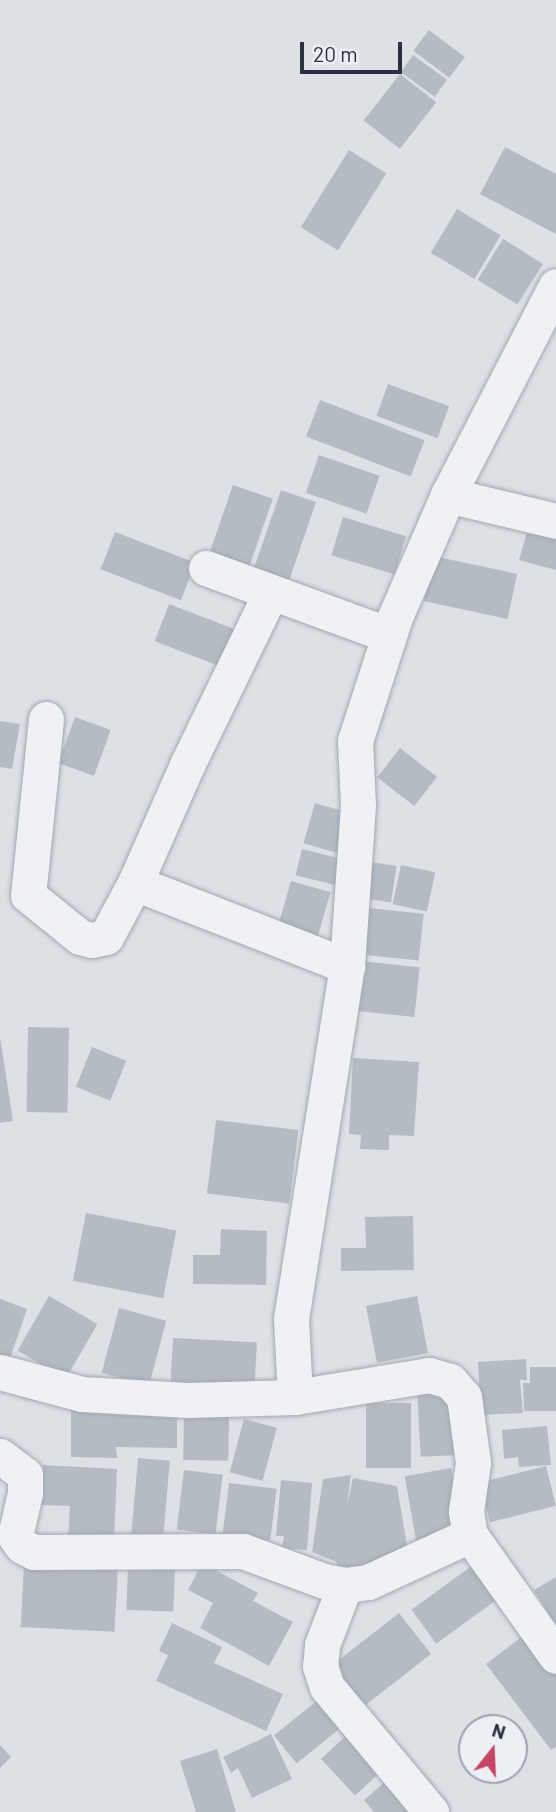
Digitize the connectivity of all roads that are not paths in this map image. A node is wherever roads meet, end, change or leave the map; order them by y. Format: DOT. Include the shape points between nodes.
graph roads {
  1 [pos="556,286"];
  2 [pos="448,495"];
  3 [pos="556,521"];
  4 [pos="206,568"];
  5 [pos="271,592"];
  6 [pos="389,635"];
  7 [pos="46,719"];
  8 [pos="135,883"];
  9 [pos="347,966"];
  10 [pos="0,1372"];
  11 [pos="295,1397"];
  12 [pos="0,1456"];
  13 [pos="470,1535"];
  14 [pos="345,1585"];
  15 [pos="556,1656"];
  16 [pos="431,1812"];
  1 -- 2 [label="street"];
  2 -- 3 [label="street"];
  2 -- 6 [label="street"];
  4 -- 5 [label="street"];
  5 -- 6 [label="street"];
  5 -- 8 [label="street"];
  6 -- 9 [label="street" via="355,741 358,806"];
  7 -- 8 [label="street" via="28,895 80,937 92,940 106,937"];
  8 -- 9 [label="street"];
  9 -- 11 [label="street" via="291,1318"];
  10 -- 11 [label="street" via="82,1394 188,1400"];
  11 -- 13 [label="street" via="429,1375 450,1381 464,1397 473,1463 466,1511"];
  12 -- 14 [label="street" via="25,1475 15,1536 34,1552 243,1551"];
  13 -- 14 [label="street" via="368,1582"];
  13 -- 15 [label="street"];
  14 -- 16 [label="street" via="323,1645 320,1666 327,1687"];
}
